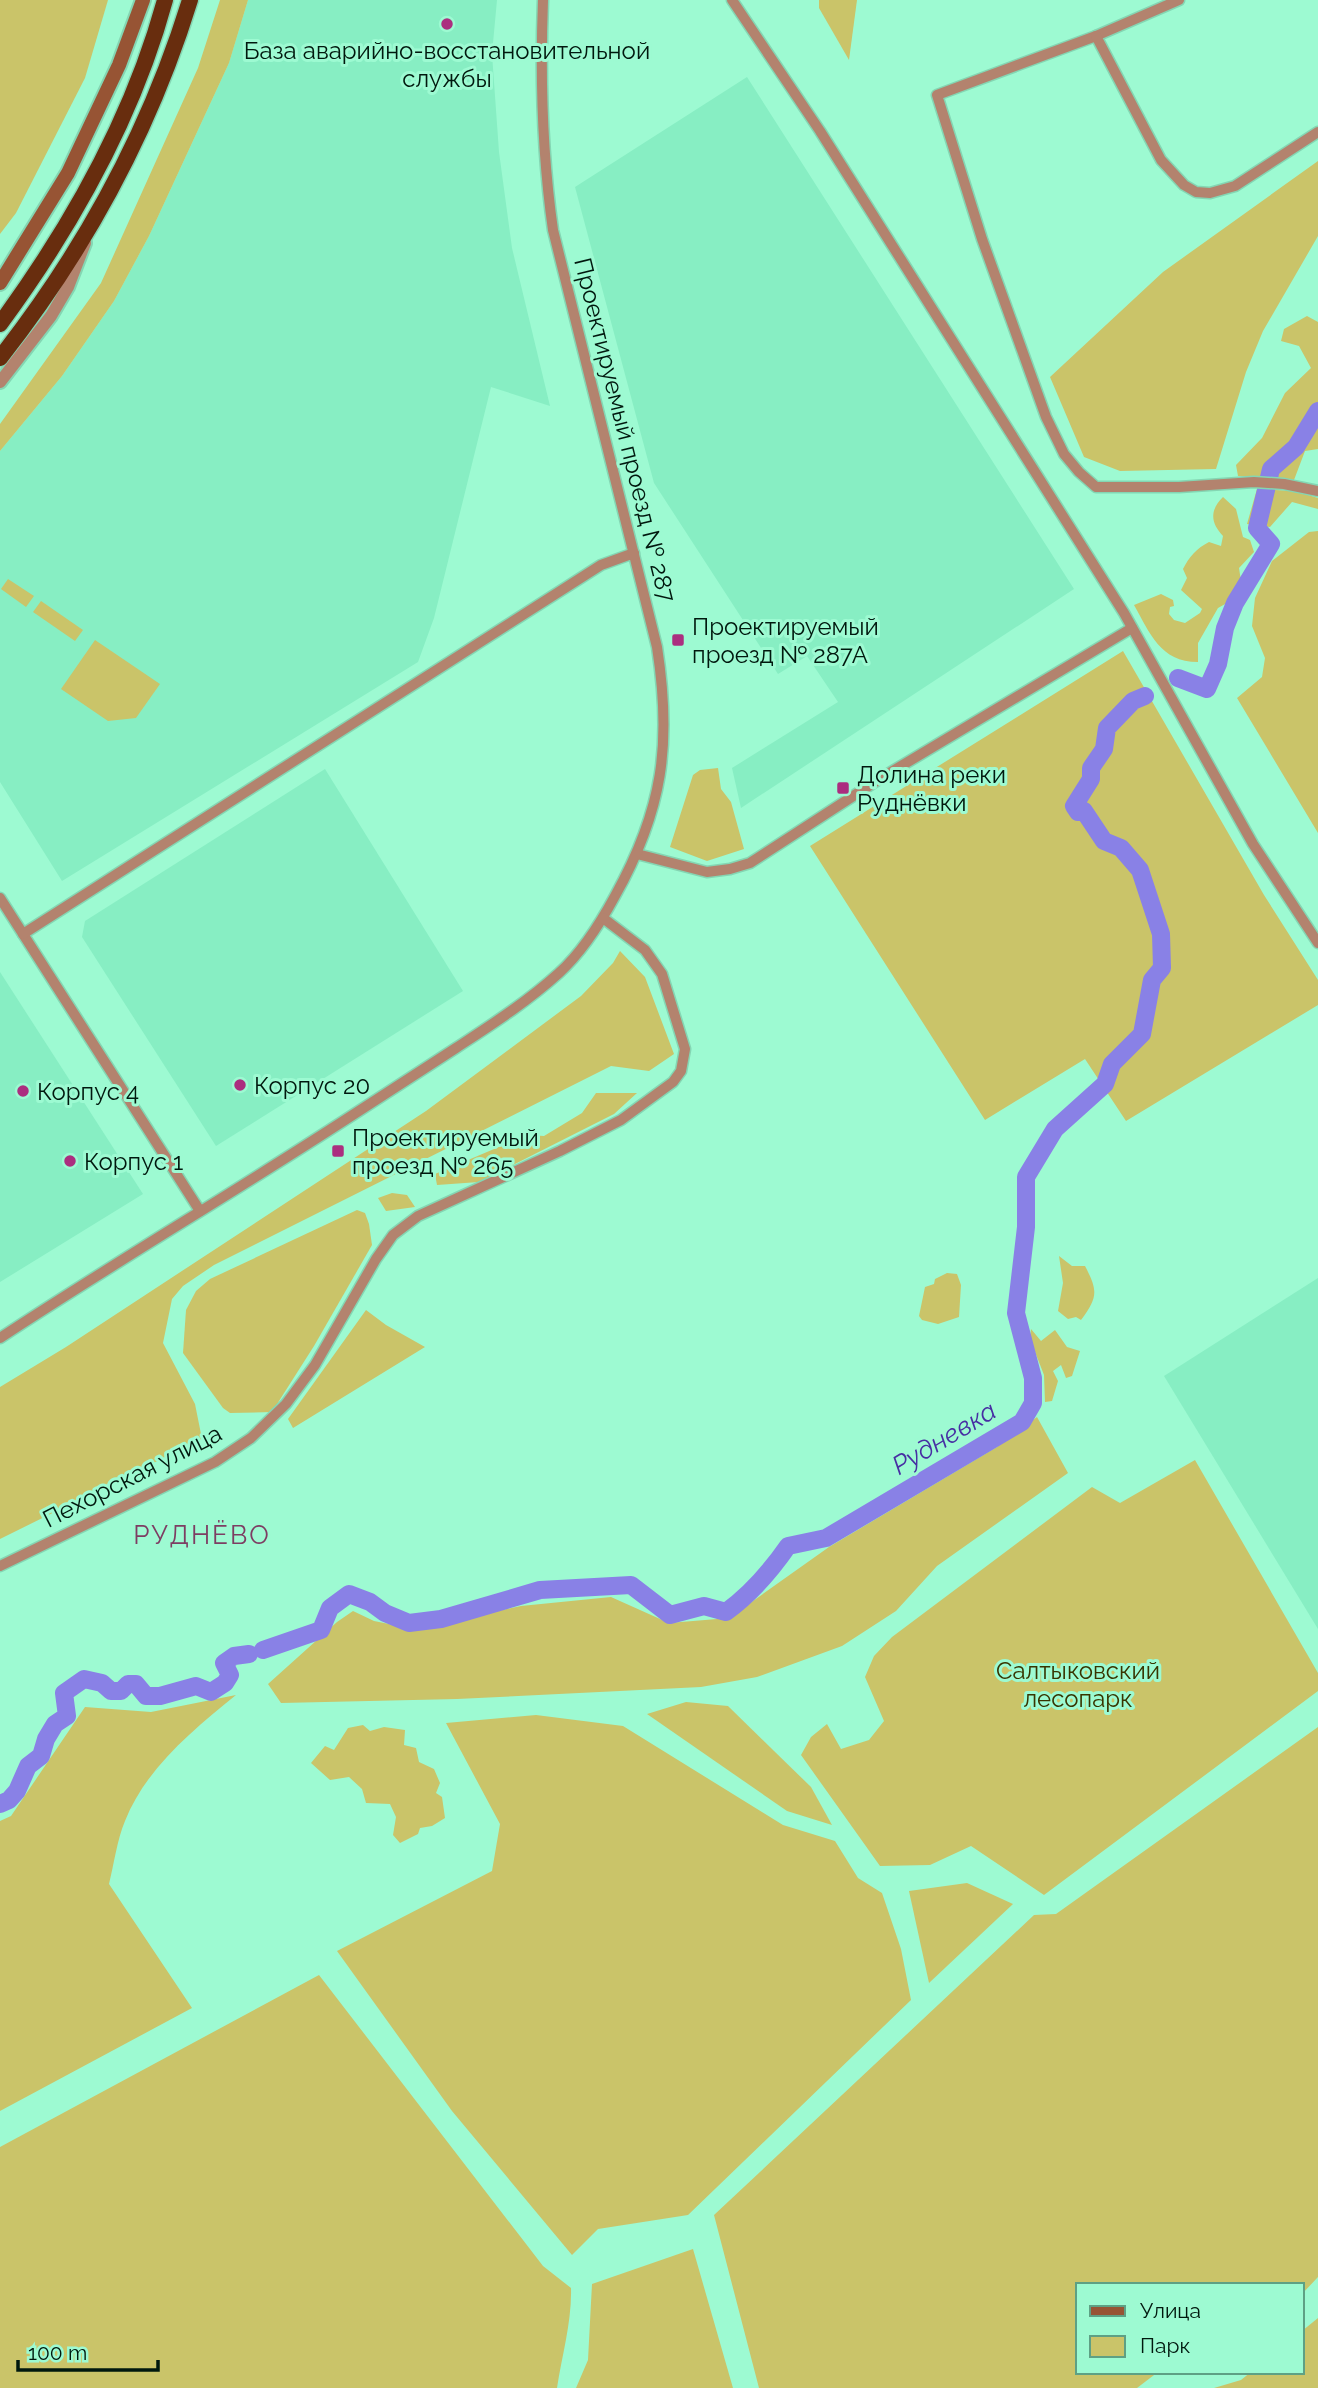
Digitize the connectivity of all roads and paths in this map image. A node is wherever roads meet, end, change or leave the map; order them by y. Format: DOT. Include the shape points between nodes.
graph roads {
  1 [pos="143,0"];
  2 [pos="165,0"];
  3 [pos="190,0"];
  4 [pos="542,0"];
  5 [pos="732,0"];
  6 [pos="1179,0"];
  7 [pos="1096,36"];
  8 [pos="1318,132"];
  9 [pos="92,225"];
  10 [pos="0,283"];
  11 [pos="0,324"];
  12 [pos="0,358"];
  13 [pos="0,382"];
  14 [pos="1318,491"];
  15 [pos="634,553"];
  16 [pos="1132,628"];
  17 [pos="638,854"];
  18 [pos="0,898"];
  19 [pos="603,918"];
  20 [pos="23,934"];
  21 [pos="1318,943"];
  22 [pos="200,1211"];
  23 [pos="0,1338"];
  24 [pos="0,1566"];
  1 -- 10 [label="main road" via="119,65 68,173"];
  2 -- 11 [label="highway" via="130,99 100,166 37,274"];
  3 -- 9 [label="highway" via="155,98"];
  4 -- 15 [label="street, Проектируемый проезд № 287" via="541,104 553,230"];
  5 -- 16 [label="street" via="820,131"];
  6 -- 7 [label="street"];
  7 -- 8 [label="street" via="1161,160 1196,192 1235,186"];
  7 -- 14 [label="street" via="937,95 1026,366 1064,454 1096,487 1254,482"];
  9 -- 12 [label="highway" via="51,291"];
  9 -- 13 [label="street" via="68,287"];
  15 -- 17 [label="street, Проектируемый проезд № 287" via="657,647 665,709 652,816"];
  15 -- 20 [label="street" via="601,565"];
  16 -- 17 [label="street" via="750,863 708,872"];
  16 -- 21 [label="street" via="1253,844"];
  17 -- 19 [label="street, Проектируемый проезд № 287"];
  18 -- 20 [label="street"];
  19 -- 22 [label="street, Проектируемый проезд № 287" via="561,972 518,1007"];
  19 -- 24 [label="street, Пехорская улица" via="645,950 662,974 685,1049 681,1072 673,1082 621,1120 418,1216 393,1236 315,1365 286,1404 250,1438 215,1462"];
  20 -- 22 [label="street"];
  22 -- 23 [label="street, Проектируемый проезд № 287"];
}
